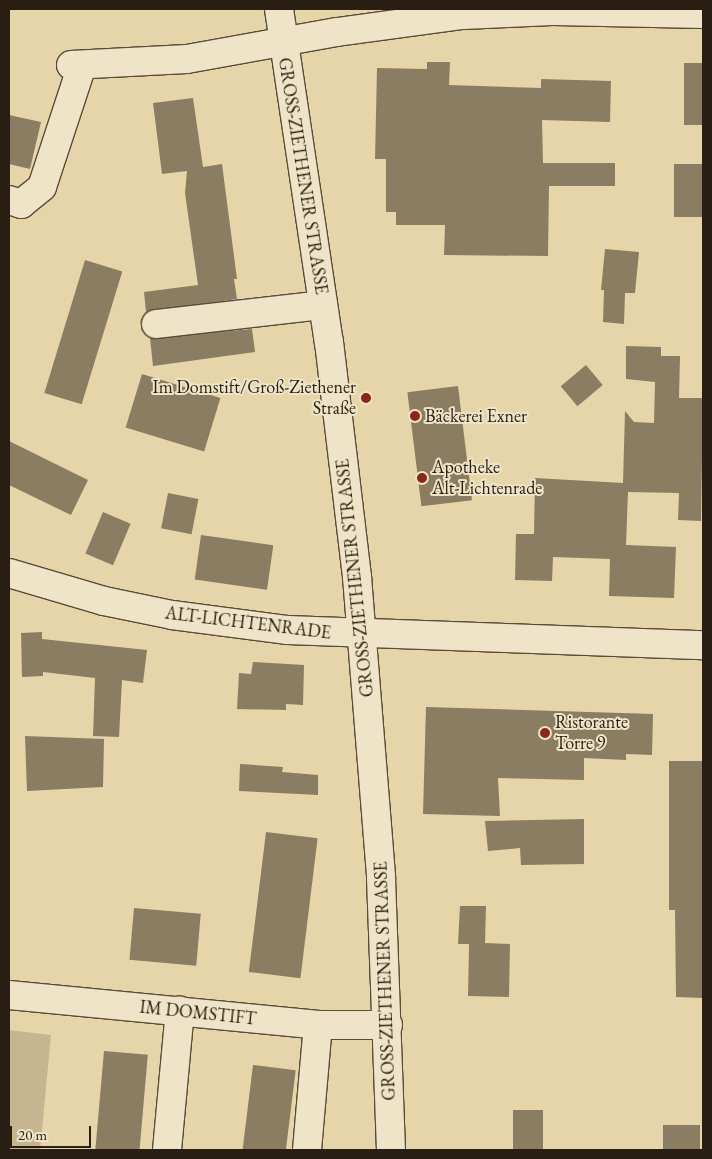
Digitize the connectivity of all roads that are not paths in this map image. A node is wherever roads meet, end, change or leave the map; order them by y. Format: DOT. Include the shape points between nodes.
graph roads {
  1 [pos="279,9"];
  2 [pos="703,14"];
  3 [pos="283,42"];
  4 [pos="9,200"];
  5 [pos="323,306"];
  6 [pos="156,324"];
  7 [pos="9,573"];
  8 [pos="362,635"];
  9 [pos="703,645"];
  10 [pos="9,994"];
  11 [pos="180,1011"];
  12 [pos="318,1025"];
  13 [pos="388,1025"];
  14 [pos="167,1150"];
  15 [pos="307,1150"];
  16 [pos="391,1150"];
  1 -- 3 [label="street, GROSS-ZIETHENER STRASSE"];
  2 -- 3 [label="street" via="552,11 464,15"];
  3 -- 4 [label="street" via="187,59 76,65 42,187 21,204"];
  3 -- 5 [label="street, GROSS-ZIETHENER STRASSE"];
  5 -- 6 [label="street"];
  5 -- 8 [label="street, GROSS-ZIETHENER STRASSE"];
  7 -- 8 [label="street, ALT-LICHTENRADE" via="104,601 172,615 288,630"];
  8 -- 9 [label="street, ALT-LICHTENRADE"];
  8 -- 13 [label="street, GROSS-ZIETHENER STRASSE" via="378,822"];
  10 -- 11 [label="street, IM DOMSTIFT"];
  11 -- 12 [label="street, IM DOMSTIFT"];
  11 -- 14 [label="street"];
  12 -- 13 [label="street, IM DOMSTIFT"];
  12 -- 15 [label="street"];
  13 -- 16 [label="street, GROSS-ZIETHENER STRASSE"];
}
